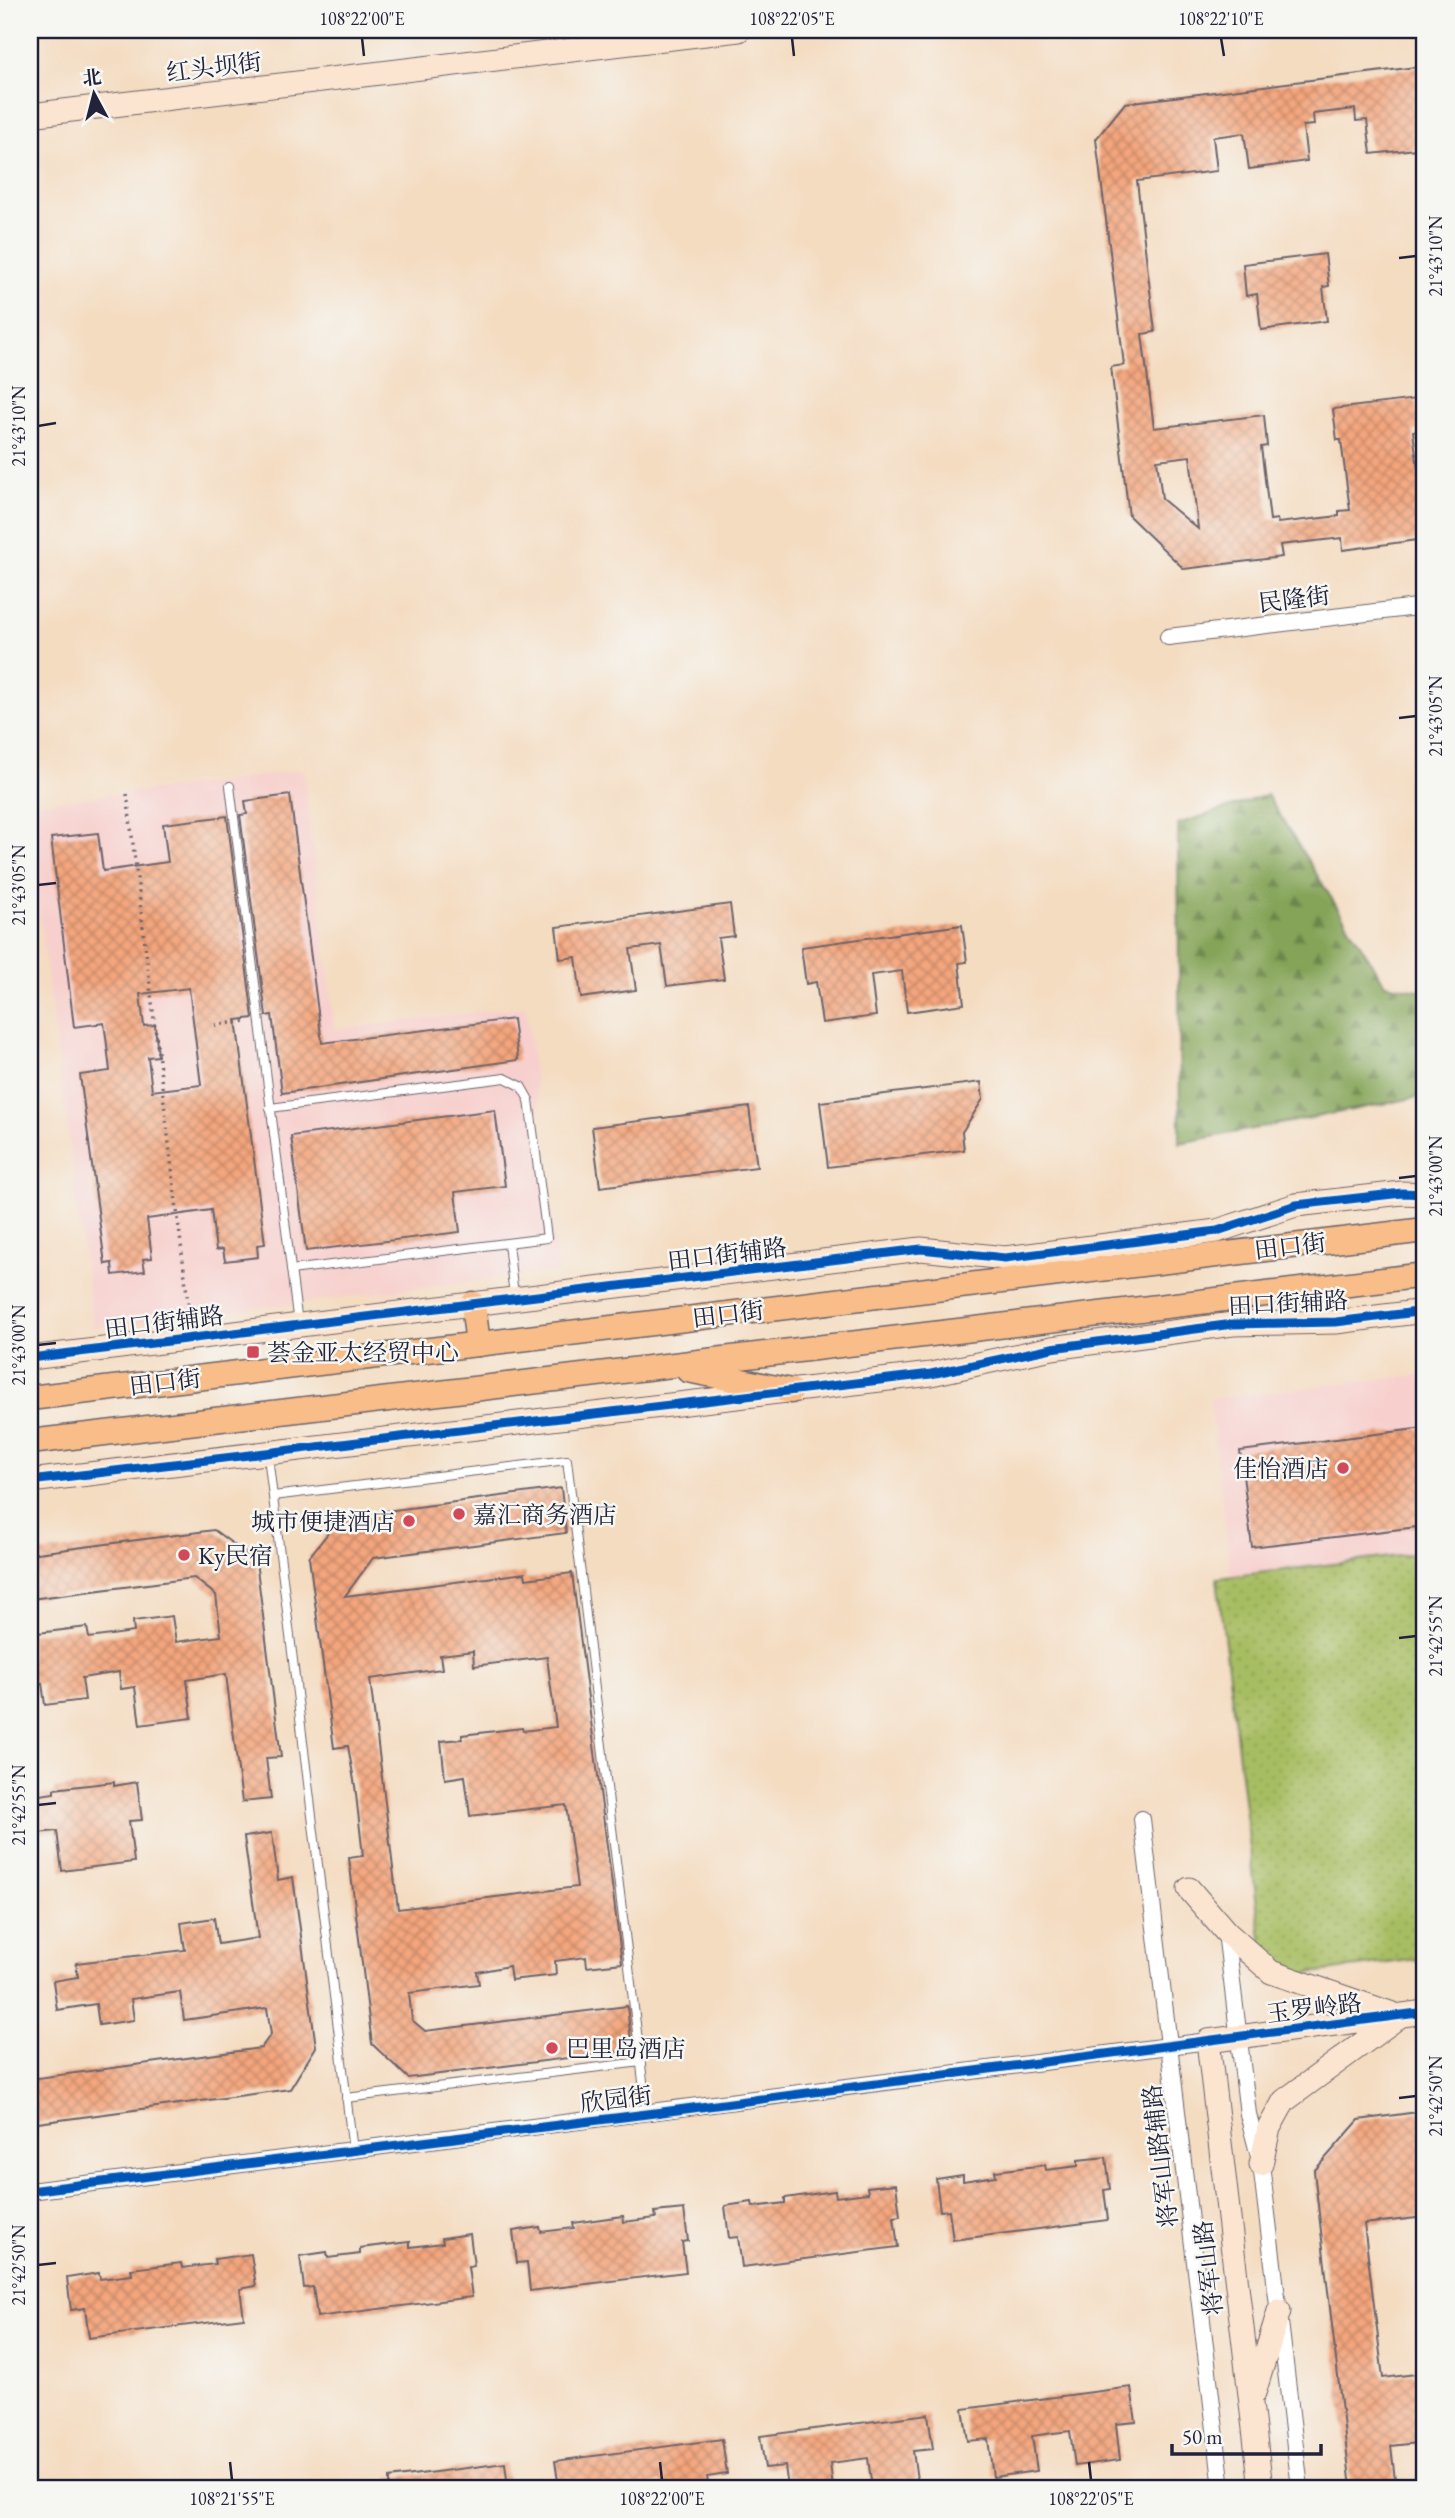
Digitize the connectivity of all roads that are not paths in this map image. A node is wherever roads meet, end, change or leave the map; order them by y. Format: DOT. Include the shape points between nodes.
graph roads {
  1 [pos="738,30"];
  2 [pos="30,116"];
  3 [pos="1425,606"];
  4 [pos="1168,637"];
  5 [pos="230,786"];
  6 [pos="270,1108"];
  7 [pos="1425,1194"];
  8 [pos="1425,1230"];
  9 [pos="508,1243"];
  10 [pos="290,1270"];
  11 [pos="1425,1275"];
  12 [pos="515,1299"];
  13 [pos="473,1304"];
  14 [pos="1425,1311"];
  15 [pos="298,1325"];
  16 [pos="478,1344"];
  17 [pos="30,1358"];
  18 [pos="667,1366"];
  19 [pos="791,1391"];
  20 [pos="30,1398"];
  21 [pos="30,1442"];
  22 [pos="268,1453"];
  23 [pos="30,1481"];
  24 [pos="273,1496"];
  25 [pos="1142,1819"];
  26 [pos="1189,1889"];
  27 [pos="1226,1933"];
  28 [pos="1425,2012"];
  29 [pos="1400,2016"];
  30 [pos="1238,2037"];
  31 [pos="1208,2041"];
  32 [pos="1169,2046"];
  33 [pos="641,2062"];
  34 [pos="346,2098"];
  35 [pos="647,2114"];
  36 [pos="353,2151"];
  37 [pos="1261,2164"];
  38 [pos="30,2192"];
  39 [pos="1279,2311"];
  40 [pos="1251,2403"];
  41 [pos="1222,2488"];
  42 [pos="1261,2488"];
  43 [pos="1300,2488"];
  1 -- 2 [label="street, 红头坝街"];
  3 -- 4 [label="street, 民隆街"];
  5 -- 6 [label="lane"];
  6 -- 9 [label="lane" via="505,1078 521,1086 529,1100 547,1238"];
  6 -- 10 [label="lane"];
  7 -- 12 [label="street, 田口街辅路" via="1296,1205 1217,1231 1005,1258 921,1249"];
  8 -- 16 [label="main road, 田口街"];
  9 -- 10 [label="lane"];
  9 -- 12 [label="lane"];
  10 -- 15 [label="lane"];
  11 -- 18 [label="main road, 田口街"];
  12 -- 13 [label="street, 田口街辅路"];
  13 -- 15 [label="street, 田口街辅路"];
  13 -- 16 [label="main road"];
  14 -- 19 [label="street, 田口街辅路" via="1336,1322 1233,1324 1052,1348 931,1374"];
  15 -- 17 [label="street, 田口街辅路"];
  16 -- 20 [label="main road, 田口街"];
  18 -- 19 [label="main road"];
  18 -- 21 [label="main road, 田口街"];
  19 -- 22 [label="street, 田口街辅路"];
  22 -- 23 [label="street, 田口街辅路"];
  22 -- 24 [label="lane"];
  24 -- 33 [label="lane" via="567,1460"];
  24 -- 34 [label="lane"];
  25 -- 32 [label="street, 将军山路辅路"];
  26 -- 27 [label="street"];
  27 -- 29 [label="street" via="1271,1972"];
  27 -- 30 [label="street"];
  28 -- 29 [label="street, 玉罗岭路"];
  29 -- 30 [label="street, 玉罗岭路"];
  29 -- 37 [label="street" via="1284,2101 1269,2127"];
  30 -- 31 [label="street, 玉罗岭路"];
  30 -- 37 [label="street" via="1248,2114"];
  31 -- 32 [label="street, 欣园街"];
  31 -- 40 [label="street, 将军山路"];
  32 -- 35 [label="street, 欣园街"];
  32 -- 41 [label="street, 将军山路辅路"];
  33 -- 34 [label="lane"];
  33 -- 35 [label="lane"];
  34 -- 36 [label="lane"];
  35 -- 36 [label="street, 欣园街"];
  36 -- 38 [label="street, 欣园街"];
  37 -- 39 [label="street"];
  39 -- 40 [label="street"];
  39 -- 43 [label="street"];
  40 -- 42 [label="street, 将军山路"];
}
